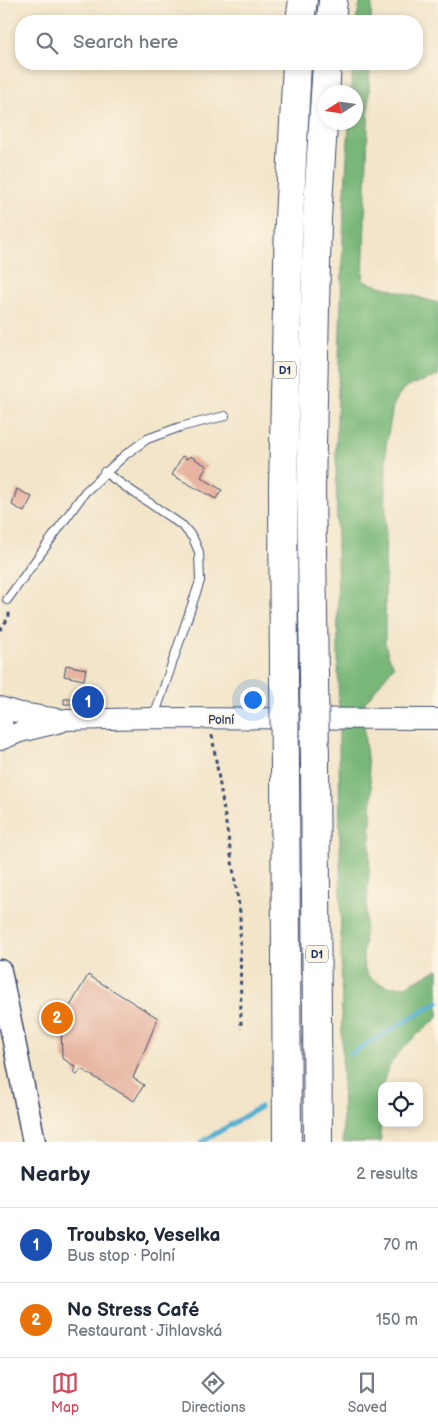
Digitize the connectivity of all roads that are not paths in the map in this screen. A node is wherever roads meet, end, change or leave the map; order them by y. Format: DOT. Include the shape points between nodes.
graph roads {
  1 [pos="303,0"];
  2 [pos="333,0"];
  3 [pos="301,15"];
  4 [pos="331,15"];
  5 [pos="297,70"];
  6 [pos="327,70"];
  7 [pos="225,416"];
  8 [pos="104,472"];
  9 [pos="7,600"];
  10 [pos="0,707"];
  11 [pos="0,714"];
  12 [pos="153,718"];
  13 [pos="65,720"];
  14 [pos="438,720"];
  15 [pos="0,735"];
  16 [pos="0,740"];
  17 [pos="0,971"];
  18 [pos="34,1142"];
  19 [pos="287,1142"];
  20 [pos="318,1142"];
  1 -- 3 [label="highway"];
  2 -- 4 [label="highway"];
  5 -- 19 [label="highway, D1, bridge" via="288,219 283,487"];
  6 -- 20 [label="highway, D1, bridge" via="316,227 311,489"];
  7 -- 8 [label="lane" via="147,439"];
  8 -- 9 [label="lane" via="68,513"];
  8 -- 12 [label="lane" via="183,526 199,552 200,581"];
  10 -- 13 [label="street, Polní"];
  11 -- 15 [label="main road"];
  12 -- 13 [label="street, Polní"];
  12 -- 14 [label="street, Polní"];
  13 -- 16 [label="street, Polní"];
  17 -- 18 [label="main road"];
}
